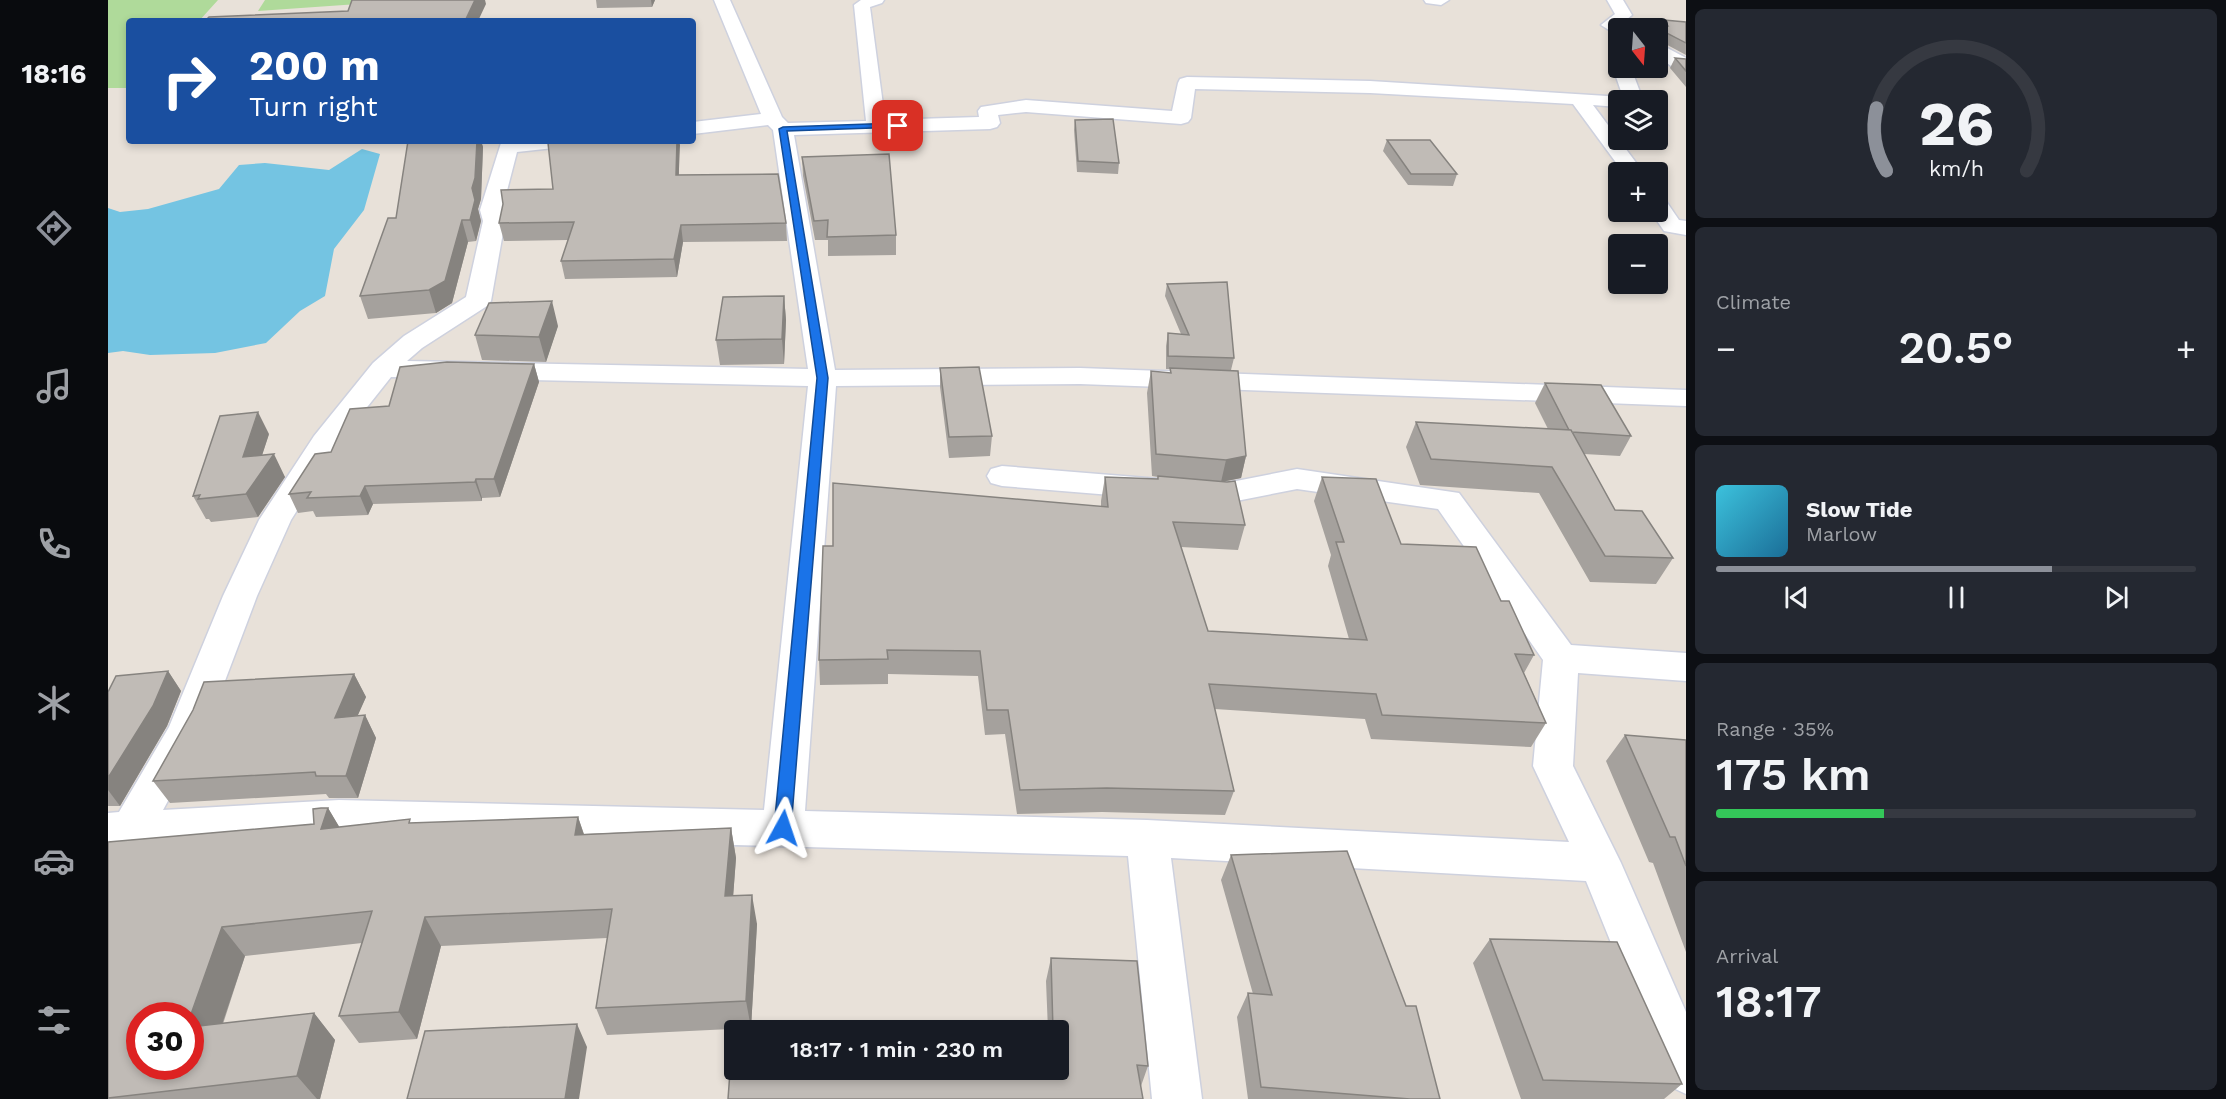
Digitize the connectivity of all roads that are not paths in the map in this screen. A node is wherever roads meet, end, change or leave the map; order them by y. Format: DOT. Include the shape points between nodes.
graph roads {
  1 [pos="722,0"];
  2 [pos="876,0"];
  3 [pos="1432,0"];
  4 [pos="1441,0"];
  5 [pos="1616,0"];
  6 [pos="1620,18"];
  7 [pos="1668,54"];
  8 [pos="1681,62"];
  9 [pos="1579,99"];
  10 [pos="1608,100"];
  11 [pos="778,124"];
  12 [pos="876,126"];
  13 [pos="696,128"];
  14 [pos="535,144"];
  15 [pos="1626,162"];
  16 [pos="1668,220"];
  17 [pos="1686,228"];
  18 [pos="383,369"];
  19 [pos="823,378"];
  20 [pos="1686,398"];
  21 [pos="1002,476"];
  22 [pos="1561,658"];
  23 [pos="1686,667"];
  24 [pos="783,828"];
  25 [pos="119,830"];
  26 [pos="1147,837"];
  27 [pos="1600,863"];
  28 [pos="1686,1069"];
  29 [pos="1177,1099"];
  1 -- 11 [label="street"];
  2 -- 12 [label="street" via="862,5"];
  3 -- 4 [label="street"];
  5 -- 6 [label="street" via="1624,15"];
  7 -- 8 [label="street"];
  9 -- 10 [label="street"];
  9 -- 12 [label="street" via="1370,87 1187,83 1181,118 1026,106 988,111 990,123"];
  9 -- 15 [label="street"];
  11 -- 12 [label="street"];
  11 -- 13 [label="street"];
  11 -- 19 [label="street"];
  14 -- 18 [label="street" via="508,147 491,210 494,221 478,301 413,342"];
  16 -- 17 [label="street" via="1672,226"];
  18 -- 19 [label="street"];
  18 -- 25 [label="street" via="329,436 275,520 240,596 187,731"];
  19 -- 20 [label="street" via="1080,376"];
  19 -- 24 [label="street"];
  21 -- 22 [label="street" via="1221,494 1297,479 1448,500"];
  22 -- 23 [label="street"];
  22 -- 27 [label="street" via="1553,766"];
  24 -- 25 [label="street" via="339,818"];
  24 -- 26 [label="street"];
  26 -- 27 [label="street"];
  26 -- 29 [label="street"];
  27 -- 28 [label="street"];
}
